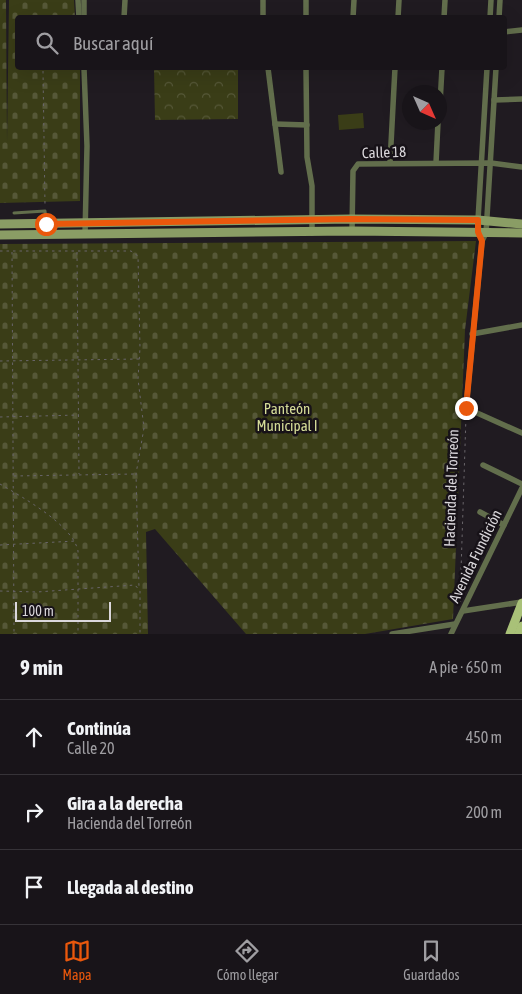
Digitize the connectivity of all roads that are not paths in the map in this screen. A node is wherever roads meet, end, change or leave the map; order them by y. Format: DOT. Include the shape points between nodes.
graph roads {
  1 [pos="78,0"];
  2 [pos="84,0"];
  3 [pos="125,0"];
  4 [pos="263,0"];
  5 [pos="306,0"];
  6 [pos="354,0"];
  7 [pos="399,0"];
  8 [pos="446,0"];
  9 [pos="491,0"];
  10 [pos="500,0"];
  11 [pos="79,15"];
  12 [pos="84,15"];
  13 [pos="124,15"];
  14 [pos="263,15"];
  15 [pos="306,15"];
  16 [pos="353,15"];
  17 [pos="398,15"];
  18 [pos="444,15"];
  19 [pos="490,15"];
  20 [pos="499,15"];
  21 [pos="522,30"];
  22 [pos="507,32"];
  23 [pos="84,70"];
  24 [pos="268,70"];
  25 [pos="306,70"];
  26 [pos="395,70"];
  27 [pos="442,70"];
  28 [pos="487,70"];
  29 [pos="496,70"];
  30 [pos="441,85"];
  31 [pos="522,99"];
  32 [pos="494,100"];
  33 [pos="275,124"];
  34 [pos="307,125"];
  35 [pos="438,130"];
  36 [pos="390,163"];
  37 [pos="436,163"];
  38 [pos="481,163"];
  39 [pos="491,163"];
  40 [pos="521,165"];
  41 [pos="281,172"];
  42 [pos="14,213"];
  43 [pos="351,219"];
  44 [pos="410,220"];
  45 [pos="482,220"];
  46 [pos="313,221"];
  47 [pos="195,222"];
  48 [pos="84,223"];
  49 [pos="0,224"];
  50 [pos="12,224"];
  51 [pos="46,224"];
  52 [pos="522,224"];
  53 [pos="352,231"];
  54 [pos="410,232"];
  55 [pos="312,233"];
  56 [pos="522,233"];
  57 [pos="195,234"];
  58 [pos="0,235"];
  59 [pos="12,235"];
  60 [pos="85,235"];
  61 [pos="482,235"];
  62 [pos="522,325"];
  63 [pos="472,334"];
  64 [pos="522,433"];
  65 [pos="483,465"];
  66 [pos="522,484"];
  67 [pos="522,488"];
  68 [pos="520,499"];
  69 [pos="480,512"];
  70 [pos="504,525"];
  71 [pos="522,603"];
  72 [pos="463,611"];
  73 [pos="455,624"];
  74 [pos="522,626"];
  75 [pos="405,633"];
  76 [pos="392,634"];
  77 [pos="451,634"];
  78 [pos="510,634"];
  79 [pos="519,634"];
  1 -- 11 [label="street"];
  2 -- 12 [label="street"];
  3 -- 13 [label="street"];
  4 -- 14 [label="street"];
  5 -- 15 [label="street"];
  6 -- 16 [label="street"];
  7 -- 17 [label="street"];
  8 -- 18 [label="street"];
  9 -- 19 [label="street"];
  10 -- 20 [label="street"];
  21 -- 22 [label="street"];
  23 -- 48 [label="street" via="88,146"];
  24 -- 33 [label="street"];
  25 -- 34 [label="street"];
  26 -- 36 [label="street"];
  27 -- 30 [label="street"];
  28 -- 38 [label="street"];
  29 -- 32 [label="street"];
  31 -- 32 [label="street"];
  32 -- 39 [label="street"];
  33 -- 34 [label="street"];
  33 -- 41 [label="street"];
  34 -- 46 [label="street" via="306,156 312,186"];
  35 -- 37 [label="street"];
  36 -- 37 [label="street, Calle 18"];
  36 -- 43 [label="street, Calle 18" via="355,166"];
  37 -- 38 [label="street, Calle 18"];
  38 -- 39 [label="street, Calle 18"];
  38 -- 45 [label="street"];
  39 -- 40 [label="street, Calle 18"];
  39 -- 45 [label="street"];
  42 -- 51 [label="lane" via="45,211"];
  43 -- 44 [label="main road"];
  43 -- 46 [label="main road"];
  43 -- 53 [label="street, Calle 18"];
  44 -- 45 [label="main road"];
  44 -- 54 [label="main road"];
  45 -- 52 [label="main road"];
  45 -- 61 [label="street, Hacienda del Torreón"];
  46 -- 47 [label="main road"];
  46 -- 55 [label="street"];
  47 -- 48 [label="main road"];
  47 -- 57 [label="main road"];
  48 -- 51 [label="main road"];
  48 -- 60 [label="street"];
  49 -- 50 [label="main road"];
  50 -- 51 [label="main road"];
  50 -- 59 [label="main road"];
  53 -- 54 [label="main road"];
  53 -- 55 [label="main road"];
  54 -- 61 [label="main road"];
  55 -- 57 [label="main road"];
  56 -- 61 [label="main road"];
  57 -- 60 [label="main road"];
  58 -- 59 [label="main road"];
  59 -- 60 [label="main road"];
  61 -- 63 [label="street, Hacienda del Torreón"];
  62 -- 63 [label="street"];
  63 -- 64 [label="street, Hacienda del Torreón" via="466,408"];
  65 -- 66 [label="street"];
  67 -- 68 [label="street, Avenida Fundición"];
  68 -- 70 [label="street, Avenida Fundición"];
  69 -- 70 [label="street"];
  70 -- 72 [label="street, Avenida Fundición"];
  71 -- 72 [label="street"];
  71 -- 78 [label="main road"];
  72 -- 73 [label="street, Avenida Fundición"];
  73 -- 75 [label="street"];
  73 -- 77 [label="street, Avenida Fundición"];
  74 -- 79 [label="main road"];
  75 -- 76 [label="street"];
}
